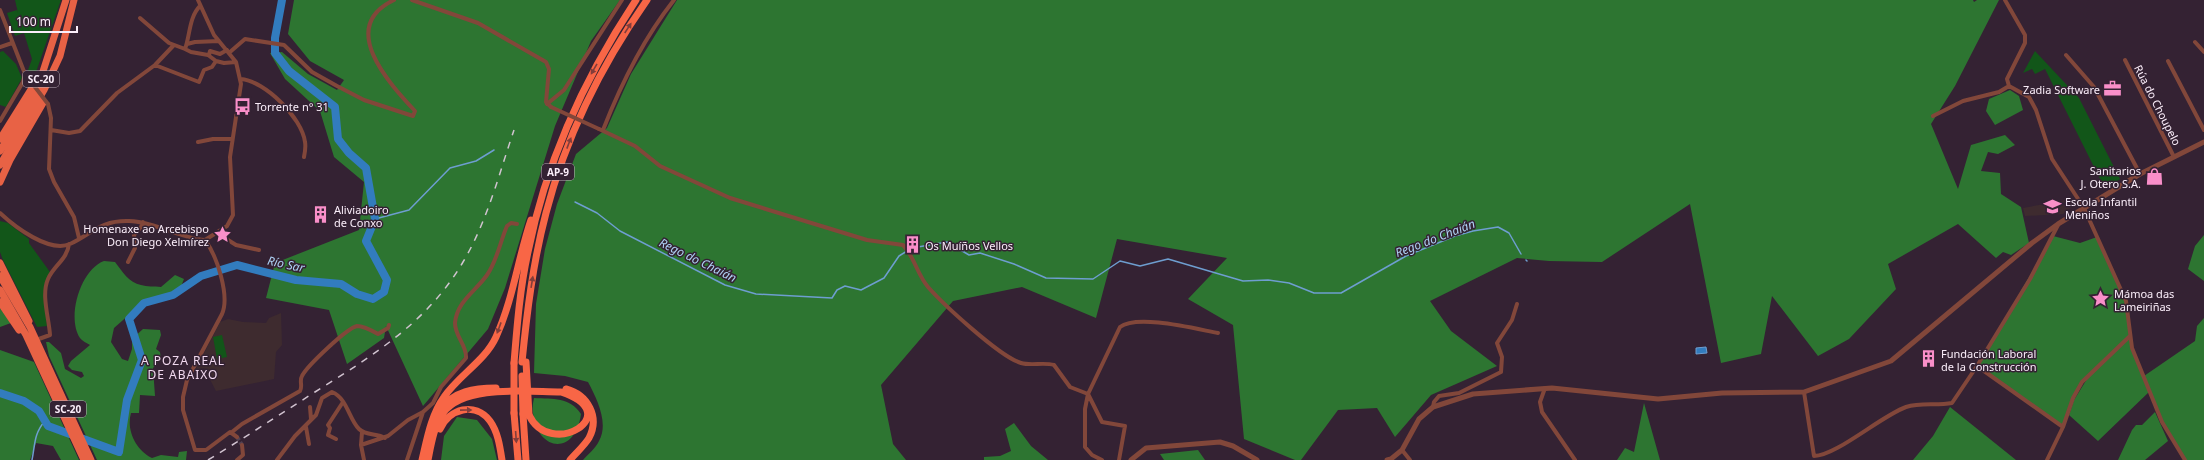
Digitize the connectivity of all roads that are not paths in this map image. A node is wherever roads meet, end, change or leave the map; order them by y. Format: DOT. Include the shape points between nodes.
graph roads {
  1 [pos="66,0"];
  2 [pos="74,0"];
  3 [pos="198,0"];
  4 [pos="394,0"];
  5 [pos="412,0"];
  6 [pos="622,0"];
  7 [pos="636,0"];
  8 [pos="647,0"];
  9 [pos="674,0"];
  10 [pos="2005,0"];
  11 [pos="200,6"];
  12 [pos="0,10"];
  13 [pos="140,18"];
  14 [pos="218,41"];
  15 [pos="2195,42"];
  16 [pos="12,43"];
  17 [pos="187,44"];
  18 [pos="52,46"];
  19 [pos="174,46"];
  20 [pos="0,47"];
  21 [pos="185,49"];
  22 [pos="229,51"];
  23 [pos="2204,52"];
  24 [pos="209,55"];
  25 [pos="2066,55"];
  26 [pos="60,56"];
  27 [pos="2125,60"];
  28 [pos="216,61"];
  29 [pos="2168,61"];
  30 [pos="236,62"];
  31 [pos="155,65"];
  32 [pos="25,74"];
  33 [pos="241,79"];
  34 [pos="2008,86"];
  35 [pos="547,104"];
  36 [pos="1933,116"];
  37 [pos="0,121"];
  38 [pos="51,130"];
  39 [pos="601,130"];
  40 [pos="2204,130"];
  41 [pos="0,139"];
  42 [pos="232,139"];
  43 [pos="198,142"];
  44 [pos="2204,142"];
  45 [pos="0,151"];
  46 [pos="304,157"];
  47 [pos="2174,157"];
  48 [pos="554,158"];
  49 [pos="0,165"];
  50 [pos="2140,174"];
  51 [pos="0,182"];
  52 [pos="2084,208"];
  53 [pos="0,213"];
  54 [pos="0,217"];
  55 [pos="5,217"];
  56 [pos="143,222"];
  57 [pos="517,224"];
  58 [pos="2058,224"];
  59 [pos="217,234"];
  60 [pos="79,238"];
  61 [pos="205,240"];
  62 [pos="69,244"];
  63 [pos="259,250"];
  64 [pos="128,262"];
  65 [pos="0,263"];
  66 [pos="0,276"];
  67 [pos="0,290"];
  68 [pos="0,302"];
  69 [pos="1517,304"];
  70 [pos="389,325"];
  71 [pos="30,327"];
  72 [pos="1218,333"];
  73 [pos="2130,336"];
  74 [pos="36,340"];
  75 [pos="33,349"];
  76 [pos="41,359"];
  77 [pos="1977,366"];
  78 [pos="1545,388"];
  79 [pos="1804,392"];
  80 [pos="1088,394"];
  81 [pos="343,402"];
  82 [pos="310,407"];
  83 [pos="1433,407"];
  84 [pos="423,412"];
  85 [pos="526,414"];
  86 [pos="311,419"];
  87 [pos="431,425"];
  88 [pos="2063,427"];
  89 [pos="306,428"];
  90 [pos="232,432"];
  91 [pos="362,432"];
  92 [pos="537,435"];
  93 [pos="237,437"];
  94 [pos="385,438"];
  95 [pos="336,439"];
  96 [pos="309,444"];
  97 [pos="242,445"];
  98 [pos="361,445"];
  99 [pos="569,447"];
  100 [pos="1402,450"];
  101 [pos="1814,458"];
  102 [pos="84,460"];
  103 [pos="91,460"];
  104 [pos="237,460"];
  105 [pos="278,460"];
  106 [pos="364,460"];
  107 [pos="407,460"];
  108 [pos="422,460"];
  109 [pos="429,460"];
  110 [pos="502,460"];
  111 [pos="518,460"];
  112 [pos="526,460"];
  113 [pos="570,460"];
  114 [pos="1102,460"];
  115 [pos="1119,460"];
  116 [pos="1131,460"];
  117 [pos="1257,460"];
  118 [pos="1390,460"];
  119 [pos="1410,460"];
  120 [pos="1575,460"];
  121 [pos="2047,460"];
  122 [pos="2185,460"];
  1 -- 18 [label="highway, SC-20"];
  2 -- 26 [label="highway, SC-20"];
  3 -- 11 [label="street"];
  4 -- 22 [label="street" via="382,8 373,19 368,40 374,59 415,111 414,116 378,105 344,90 312,72 286,46 245,40"];
  5 -- 35 [label="street" via="478,23 546,62 549,69"];
  6 -- 35 [label="street" via="564,90"];
  7 -- 48 [label="highway, AP-9, one-way" via="573,110"];
  85 -- 8 [label="highway, AP-9, one-way, bridge" via="524,362 528,306 536,253 547,207 577,123 628,27"];
  9 -- 39 [label="street" via="646,40"];
  10 -- 34 [label="street" via="2025,35 2025,43 2007,79"];
  11 -- 14 [label="street"];
  11 -- 17 [label="street" via="195,11 187,35"];
  12 -- 16 [label="street"];
  13 -- 19 [label="street"];
  14 -- 17 [label="street"];
  14 -- 22 [label="street"];
  15 -- 23 [label="street"];
  16 -- 20 [label="street"];
  16 -- 32 [label="street"];
  17 -- 21 [label="street"];
  18 -- 41 [label="highway" via="33,87"];
  18 -- 45 [label="highway, SC-20" via="37,90"];
  19 -- 21 [label="street"];
  19 -- 31 [label="street"];
  21 -- 24 [label="street"];
  22 -- 24 [label="street" via="220,54 210,51"];
  22 -- 30 [label="street"];
  24 -- 28 [label="street"];
  25 -- 50 [label="street" via="2094,87"];
  26 -- 49 [label="highway, SC-20" via="37,105"];
  26 -- 51 [label="highway" via="48,94"];
  27 -- 47 [label="street, Rúa do Choupelo"];
  28 -- 30 [label="street"];
  28 -- 31 [label="street" via="212,67 204,70 199,82"];
  29 -- 40 [label="street"];
  30 -- 33 [label="street"];
  31 -- 38 [label="street" via="117,92 80,131 69,133"];
  32 -- 37 [label="street"];
  32 -- 38 [label="street, bridge" via="51,110"];
  33 -- 42 [label="street"];
  33 -- 46 [label="street" via="254,83 286,108 304,136"];
  34 -- 36 [label="street" via="1999,92 1963,101"];
  34 -- 52 [label="street" via="2029,97 2036,110 2052,160"];
  35 -- 39 [label="street, bridge"];
  38 -- 60 [label="street" via="50,173 74,217"];
  39 -- 80 [label="street" via="635,146 660,166 730,198 867,240 899,243 908,250 927,286 948,308 1003,353 1020,362 1054,365 1070,387"];
  42 -- 43 [label="street"];
  42 -- 59 [label="street" via="230,162 233,215 227,226"];
  44 -- 47 [label="street"];
  47 -- 50 [label="street"];
  48 -- 87 [label="highway, one-way" via="547,171 527,232 496,338 484,355 444,396"];
  48 -- 111 [label="highway, AP-9, one-way, bridge" via="527,253 518,312 514,363 514,413"];
  50 -- 52 [label="street"];
  52 -- 58 [label="street"];
  52 -- 73 [label="street" via="2126,301"];
  53 -- 55 [label="street"];
  54 -- 55 [label="street"];
  55 -- 62 [label="street" via="44,242 56,246"];
  56 -- 60 [label="street" via="109,223"];
  56 -- 61 [label="street"];
  56 -- 64 [label="street" via="134,235 135,248"];
  57 -- 84 [label="street" via="511,223 507,226 486,275 472,289 457,314 457,335 466,352 466,358 441,387 433,403"];
  58 -- 77 [label="street" via="2030,278"];
  58 -- 79 [label="street" via="1891,361"];
  59 -- 61 [label="street"];
  59 -- 63 [label="street" via="236,245"];
  60 -- 62 [label="street"];
  61 -- 90 [label="street" via="215,259 226,299 225,307 187,380 182,406 195,450 206,450"];
  62 -- 74 [label="street" via="67,255 50,275 46,285 50,335"];
  65 -- 71 [label="highway" via="27,314"];
  66 -- 71 [label="highway, SC-20"];
  67 -- 75 [label="highway, SC-20"];
  68 -- 75 [label="highway"];
  69 -- 83 [label="street" via="1512,320 1497,343 1502,357 1501,372 1459,393 1439,396"];
  70 -- 90 [label="street" via="378,334 365,327 351,328 321,353 303,375 300,391 236,427"];
  71 -- 74 [label="highway, SC-20"];
  72 -- 80 [label="street" via="1141,321 1126,323 1116,331"];
  73 -- 88 [label="street" via="2082,382 2073,398"];
  73 -- 122 [label="street" via="2132,348 2162,422"];
  74 -- 76 [label="highway, SC-20"];
  75 -- 76 [label="highway, SC-20"];
  76 -- 102 [label="highway, SC-20"];
  76 -- 103 [label="highway, SC-20"];
  77 -- 88 [label="street"];
  77 -- 101 [label="street" via="1952,403 1906,407 1834,450"];
  78 -- 79 [label="street" via="1658,399 1722,393"];
  78 -- 83 [label="street" via="1473,394"];
  78 -- 120 [label="street" via="1540,402 1542,412"];
  79 -- 101 [label="street"];
  80 -- 114 [label="street" via="1085,409 1085,444 1092,455"];
  80 -- 115 [label="street" via="1102,422 1125,427"];
  81 -- 86 [label="street" via="332,392 322,398 316,415"];
  81 -- 91 [label="street" via="355,425"];
  81 -- 95 [label="street" via="328,424 328,435"];
  82 -- 86 [label="street"];
  83 -- 100 [label="street" via="1419,419"];
  84 -- 94 [label="street"];
  84 -- 107 [label="street"];
  85 -- 92 [label="highway"];
  85 -- 112 [label="highway, AP-9"];
  86 -- 89 [label="street"];
  87 -- 108 [label="highway"];
  87 -- 113 [label="highway" via="448,401 464,391 481,388 562,388 574,391 586,402 593,421 588,439"];
  88 -- 121 [label="street"];
  89 -- 96 [label="street"];
  89 -- 105 [label="street" via="295,436"];
  90 -- 93 [label="street"];
  91 -- 94 [label="street"];
  91 -- 98 [label="street"];
  94 -- 98 [label="street"];
  97 -- 104 [label="street" via="243,455"];
  98 -- 106 [label="street"];
  99 -- 109 [label="highway" via="583,437 588,420 585,408 572,396 561,392 481,393 460,399 443,414 435,430"];
  100 -- 118 [label="street"];
  100 -- 119 [label="street"];
  109 -- 110 [label="highway, one-way" via="448,416 455,411 469,409 490,421 498,439"];
  116 -- 117 [label="street" via="1146,448 1220,442 1233,446"];
}
